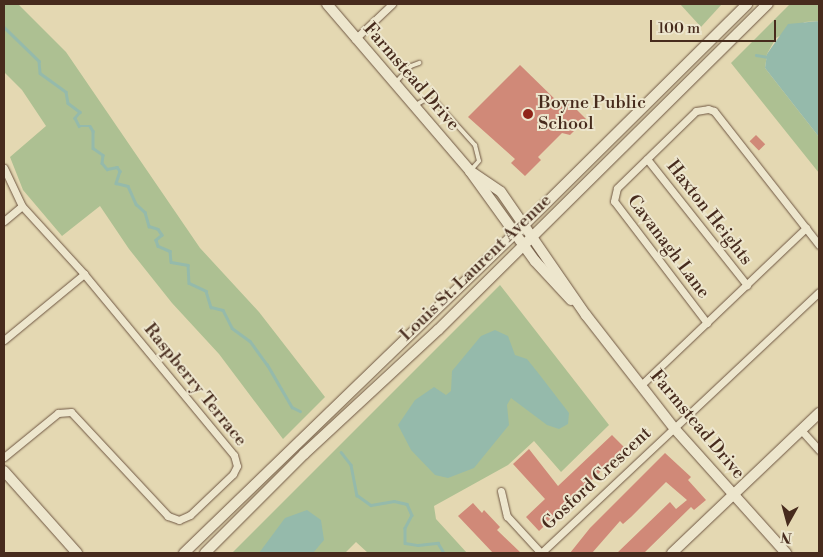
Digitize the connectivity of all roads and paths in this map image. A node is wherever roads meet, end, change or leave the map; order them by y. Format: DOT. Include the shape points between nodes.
graph roads {
  1 [pos="327,4"];
  2 [pos="392,4"];
  3 [pos="747,4"];
  4 [pos="768,4"];
  5 [pos="355,40"];
  6 [pos="419,64"];
  7 [pos="394,84"];
  8 [pos="416,106"];
  9 [pos="648,159"];
  10 [pos="4,168"];
  11 [pos="470,171"];
  12 [pos="22,206"];
  13 [pos="4,221"];
  14 [pos="521,228"];
  15 [pos="806,228"];
  16 [pos="528,240"];
  17 [pos="819,245"];
  18 [pos="84,274"];
  19 [pos="746,285"];
  20 [pos="819,292"];
  21 [pos="707,323"];
  22 [pos="4,340"];
  23 [pos="641,385"];
  24 [pos="819,413"];
  25 [pos="674,428"];
  26 [pos="801,430"];
  27 [pos="819,450"];
  28 [pos="4,457"];
  29 [pos="4,472"];
  30 [pos="501,491"];
  31 [pos="734,494"];
  32 [pos="77,553"];
  33 [pos="184,553"];
  34 [pos="205,553"];
  35 [pos="541,553"];
  36 [pos="672,553"];
  37 [pos="786,553"];
  1 -- 5 [label="main road, Farmstead Drive"];
  2 -- 5 [label="street"];
  3 -- 14 [label="main road, Louis St. Laurent Avenue"];
  4 -- 16 [label="main road, Louis St. Laurent Avenue"];
  5 -- 7 [label="main road, Farmstead Drive"];
  6 -- 7 [label="lane" via="411,66"];
  7 -- 8 [label="main road, Farmstead Drive"];
  8 -- 11 [label="main road, Farmstead Drive"];
  8 -- 11 [label="lane" via="426,100 437,103 475,144 479,161"];
  9 -- 15 [label="street, Cavanagh Lane" via="696,111 714,111"];
  9 -- 19 [label="street, Haxton Heights"];
  9 -- 21 [label="street, Cavanagh Lane" via="617,188 614,202"];
  10 -- 12 [label="street, Raspberry Terrace"];
  11 -- 14 [label="main road, Farmstead Drive" via="501,192"];
  12 -- 13 [label="street"];
  12 -- 18 [label="street, Raspberry Terrace"];
  14 -- 16 [label="main road, Farmstead Drive"];
  14 -- 33 [label="main road, Louis St. Laurent Avenue"];
  15 -- 17 [label="street, Cavanagh Lane"];
  15 -- 19 [label="street"];
  16 -- 23 [label="main road, Farmstead Drive" via="535,261 586,315"];
  16 -- 34 [label="main road, Louis St. Laurent Avenue"];
  18 -- 22 [label="street"];
  18 -- 28 [label="street, Raspberry Terrace" via="234,455 236,470 190,515 179,520 168,516 71,412 58,413"];
  19 -- 21 [label="street"];
  20 -- 25 [label="street"];
  21 -- 23 [label="street"];
  23 -- 25 [label="main road, Farmstead Drive"];
  24 -- 26 [label="main road"];
  25 -- 31 [label="main road, Farmstead Drive"];
  25 -- 35 [label="street, Gosford Crescent"];
  26 -- 27 [label="street"];
  26 -- 31 [label="main road"];
  29 -- 32 [label="main road"];
  30 -- 35 [label="street" via="508,516"];
  31 -- 36 [label="main road"];
  31 -- 37 [label="main road, Farmstead Drive"];
}
